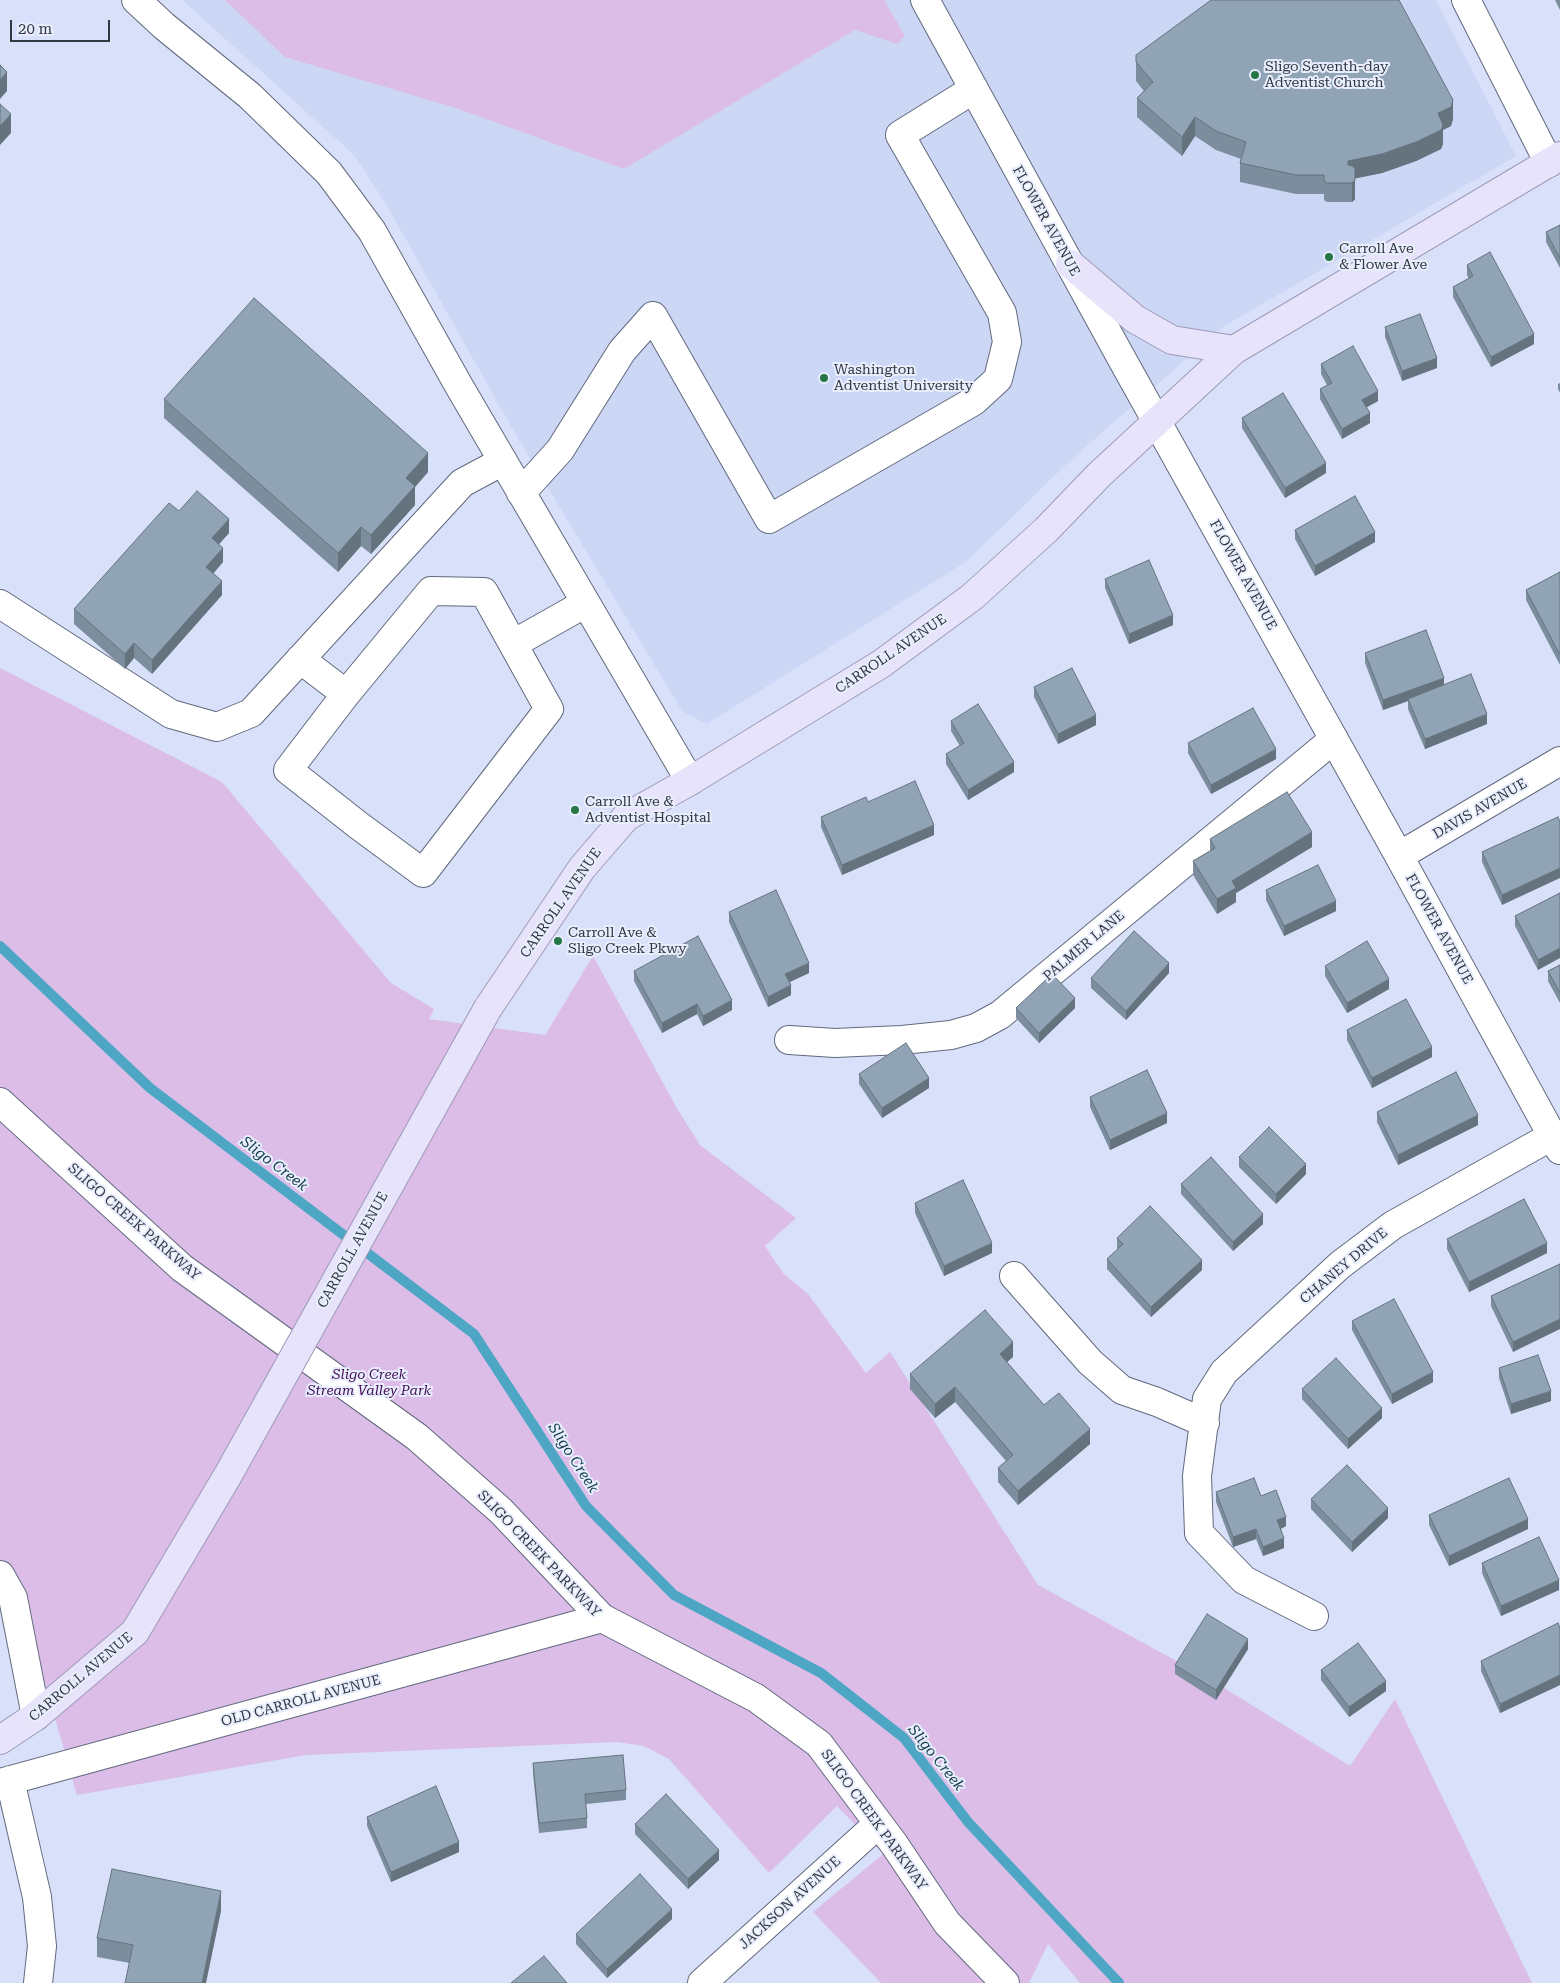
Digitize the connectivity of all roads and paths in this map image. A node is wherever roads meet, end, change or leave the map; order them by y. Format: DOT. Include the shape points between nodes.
graph roads {
  1 [pos="136,0"];
  2 [pos="925,0"];
  3 [pos="1466,0"];
  4 [pos="974,89"];
  5 [pos="1555,159"];
  6 [pos="1070,264"];
  7 [pos="1234,350"];
  8 [pos="1157,421"];
  9 [pos="503,461"];
  10 [pos="521,493"];
  11 [pos="586,603"];
  12 [pos="0,604"];
  13 [pos="513,644"];
  14 [pos="300,659"];
  15 [pos="346,694"];
  16 [pos="1334,739"];
  17 [pos="1560,761"];
  18 [pos="690,781"];
  19 [pos="1399,856"];
  20 [pos="789,1040"];
  21 [pos="0,1102"];
  22 [pos="1556,1143"];
  23 [pos="1014,1276"];
  24 [pos="1205,1423"];
  25 [pos="0,1575"];
  26 [pos="1314,1616"];
  27 [pos="602,1618"];
  28 [pos="36,1716"];
  29 [pos="0,1740"];
  30 [pos="5,1782"];
  31 [pos="878,1824"];
  32 [pos="38,1983"];
  33 [pos="702,1983"];
  34 [pos="1005,1983"];
  1 -- 9 [label="street" via="250,96 329,173 372,230"];
  2 -- 4 [label="street, FLOWER AVENUE"];
  3 -- 5 [label="street"];
  4 -- 6 [label="street, FLOWER AVENUE"];
  4 -- 10 [label="street" via="900,135 1002,314 1007,342 998,379 974,401 769,519 653,316 622,351 560,450"];
  5 -- 7 [label="main road, CARROLL AVENUE"];
  6 -- 7 [label="main road" via="1135,319 1172,340"];
  6 -- 8 [label="street, FLOWER AVENUE"];
  7 -- 8 [label="main road, CARROLL AVENUE"];
  8 -- 16 [label="street, FLOWER AVENUE"];
  8 -- 18 [label="main road, CARROLL AVENUE" via="972,597 881,664"];
  9 -- 10 [label="street"];
  9 -- 14 [label="street" via="462,483"];
  10 -- 11 [label="street"];
  11 -- 13 [label="street"];
  11 -- 18 [label="street"];
  12 -- 14 [label="street" via="171,714 217,726 251,713"];
  13 -- 15 [label="street" via="484,592 430,591"];
  13 -- 15 [label="street" via="549,709 423,873 288,770"];
  14 -- 15 [label="street"];
  16 -- 19 [label="street, FLOWER AVENUE"];
  16 -- 20 [label="street, PALMER LANE" via="1000,1015 976,1028 952,1035 835,1043"];
  17 -- 19 [label="street, DAVIS AVENUE"];
  18 -- 28 [label="main road, CARROLL AVENUE, bridge" via="626,817 582,868 488,1008 228,1475 135,1632"];
  19 -- 22 [label="street, FLOWER AVENUE"];
  21 -- 27 [label="street, SLIGO CREEK PARKWAY" via="182,1268 418,1437 501,1511"];
  22 -- 24 [label="street, CHANEY DRIVE" via="1393,1225 1340,1265 1224,1372 1207,1399"];
  23 -- 24 [label="street" via="1090,1362 1122,1390"];
  24 -- 26 [label="street, CHANEY DRIVE" via="1197,1476 1199,1532 1244,1580"];
  25 -- 28 [label="street" via="14,1598"];
  27 -- 30 [label="street, OLD CARROLL AVENUE"];
  27 -- 31 [label="street, SLIGO CREEK PARKWAY" via="756,1698 819,1744"];
  28 -- 29 [label="main road, CARROLL AVENUE"];
  30 -- 32 [label="street" via="37,1897 42,1946"];
  31 -- 33 [label="street, JACKSON AVENUE"];
  31 -- 34 [label="street, SLIGO CREEK PARKWAY" via="947,1923"];
}
